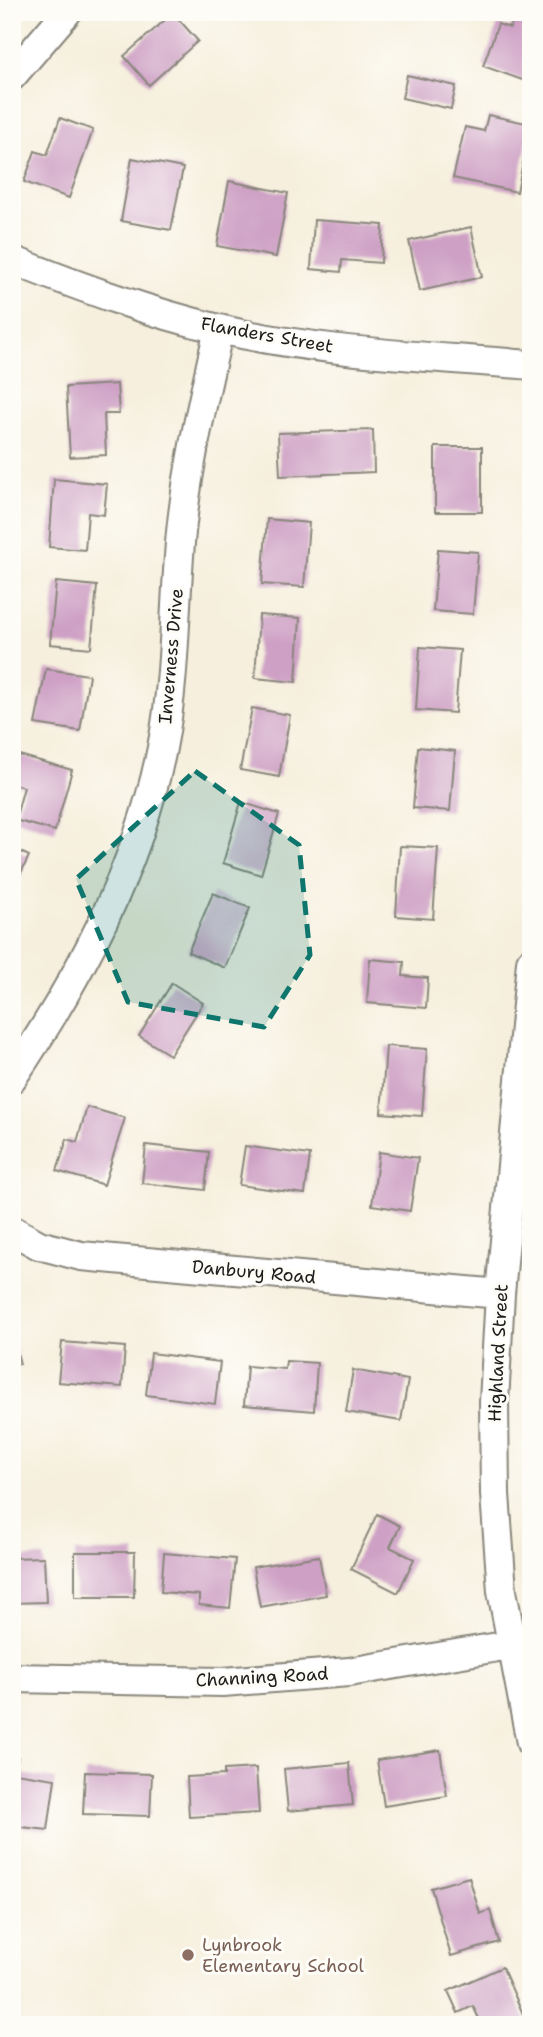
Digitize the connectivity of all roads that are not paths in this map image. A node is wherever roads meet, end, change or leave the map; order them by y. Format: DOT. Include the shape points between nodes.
graph roads {
  1 [pos="67,12"];
  2 [pos="12,76"];
  3 [pos="12,260"];
  4 [pos="219,329"];
  5 [pos="531,365"];
  6 [pos="531,962"];
  7 [pos="12,1078"];
  8 [pos="12,1230"];
  9 [pos="500,1294"];
  10 [pos="510,1645"];
  11 [pos="12,1678"];
  12 [pos="531,1743"];
  1 -- 2 [label="street"];
  3 -- 4 [label="street, Flanders Street"];
  4 -- 5 [label="street, Flanders Street" via="334,348"];
  4 -- 7 [label="street, Inverness Drive" via="191,455 171,688 146,809 119,886 88,954"];
  6 -- 9 [label="street, Highland Street"];
  8 -- 9 [label="street, Danbury Road" via="39,1245 81,1256"];
  9 -- 10 [label="street, Highland Street" via="495,1494"];
  10 -- 11 [label="street, Channing Road" via="349,1672 223,1682"];
  10 -- 12 [label="street, Highland Street"];
}
